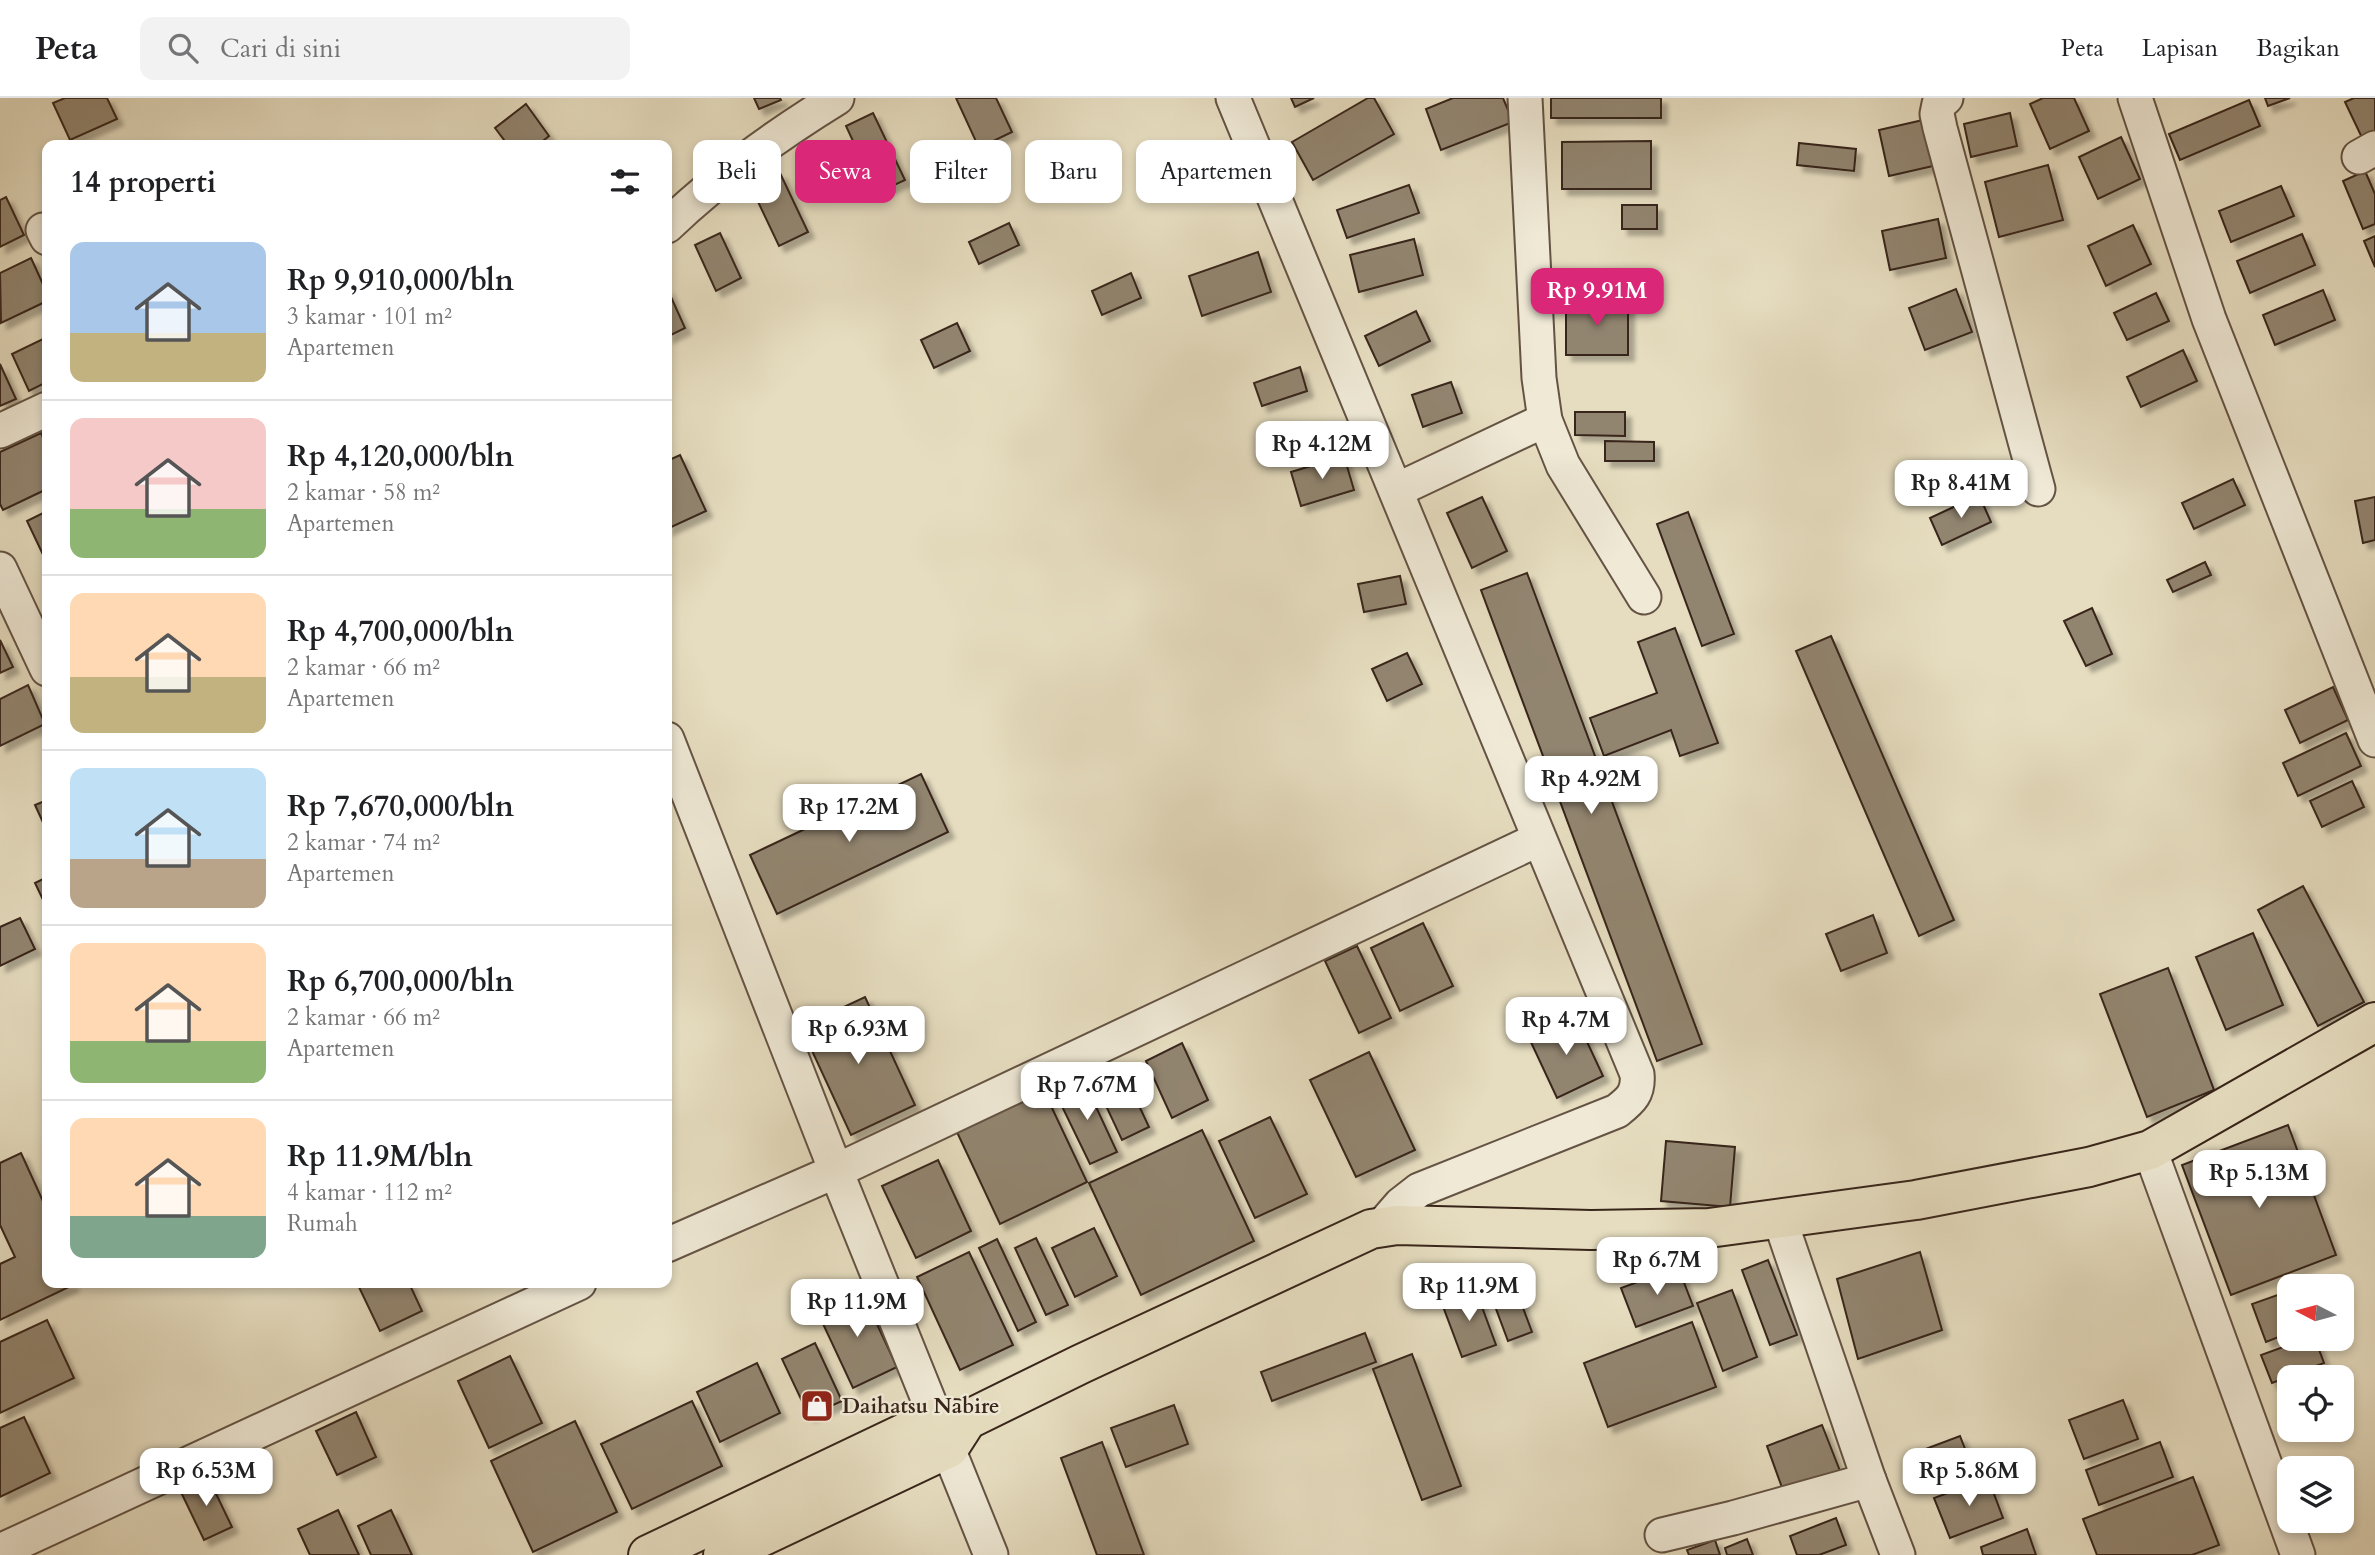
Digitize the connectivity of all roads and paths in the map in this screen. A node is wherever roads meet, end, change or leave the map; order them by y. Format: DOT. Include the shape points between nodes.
graph roads {
  1 [pos="837,98"];
  2 [pos="1233,98"];
  3 [pos="1525,98"];
  4 [pos="1947,98"];
  5 [pos="2135,98"];
  6 [pos="672,222"];
  7 [pos="42,411"];
  8 [pos="1545,421"];
  9 [pos="0,431"];
  10 [pos="2038,489"];
  11 [pos="1397,490"];
  12 [pos="0,569"];
  13 [pos="1644,597"];
  14 [pos="42,658"];
  15 [pos="2375,740"];
  16 [pos="672,752"];
  17 [pos="1539,839"];
  18 [pos="2375,1022"];
  19 [pos="2150,1150"];
  20 [pos="836,1171"];
  21 [pos="1780,1220"];
  22 [pos="1381,1227"];
  23 [pos="672,1243"];
  24 [pos="568,1288"];
  25 [pos="950,1429"];
  26 [pos="1869,1480"];
  27 [pos="1662,1535"];
  28 [pos="0,1551"];
  29 [pos="648,1555"];
  30 [pos="723,1555"];
  31 [pos="991,1555"];
  32 [pos="1898,1555"];
  33 [pos="2298,1555"];
  1 -- 6 [label="street" via="733,170"];
  2 -- 11 [label="street"];
  3 -- 8 [label="street"];
  4 -- 10 [label="street" via="1939,104 1940,128"];
  5 -- 15 [label="street" via="2209,319"];
  7 -- 9 [label="street"];
  8 -- 11 [label="street"];
  8 -- 13 [label="street" via="1563,465"];
  11 -- 17 [label="street"];
  12 -- 14 [label="street"];
  16 -- 20 [label="street"];
  17 -- 20 [label="street"];
  17 -- 22 [label="street" via="1634,1065 1637,1091 1617,1111 1419,1190"];
  18 -- 19 [label="main road"];
  19 -- 21 [label="main road" via="2089,1167 1929,1198"];
  19 -- 33 [label="street"];
  20 -- 23 [label="street"];
  20 -- 25 [label="street"];
  21 -- 22 [label="main road" via="1709,1228"];
  21 -- 26 [label="street"];
  22 -- 25 [label="main road" via="1357,1234"];
  24 -- 28 [label="street"];
  25 -- 29 [label="main road"];
  25 -- 30 [label="main road"];
  25 -- 31 [label="street"];
  26 -- 27 [label="street"];
  26 -- 32 [label="street"];
}
